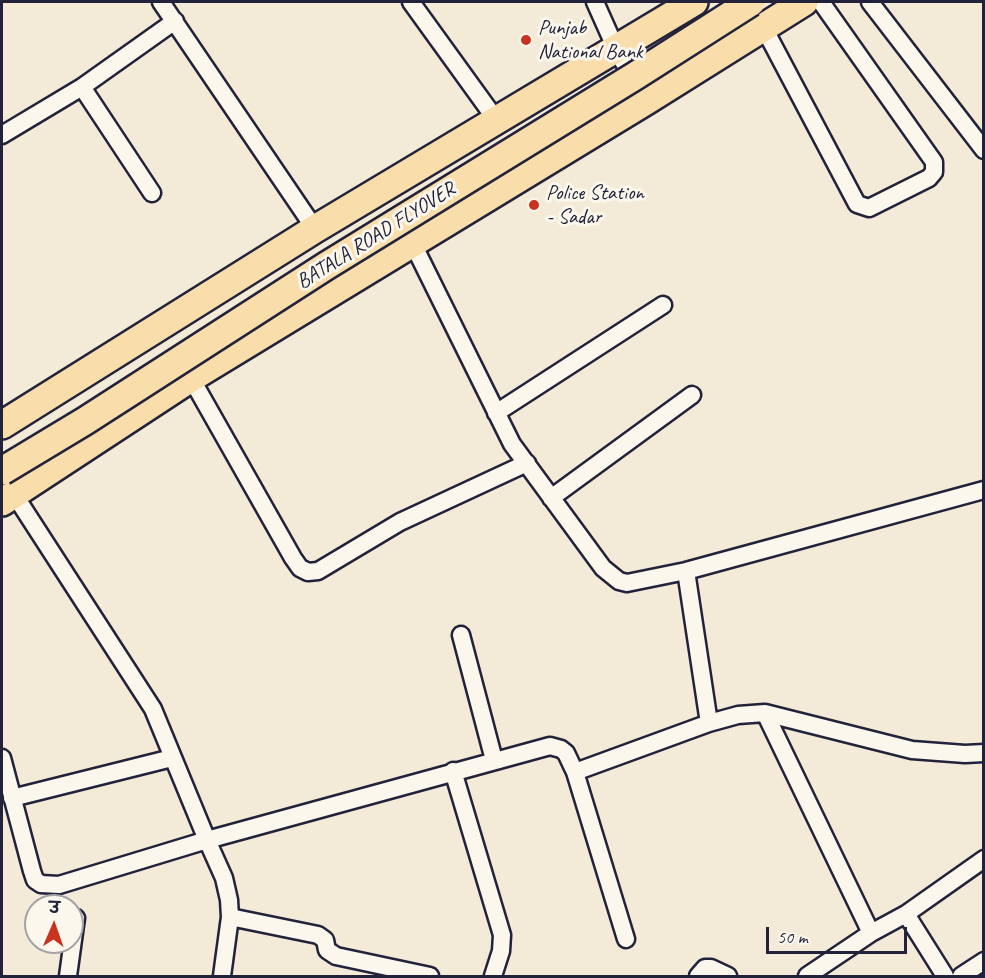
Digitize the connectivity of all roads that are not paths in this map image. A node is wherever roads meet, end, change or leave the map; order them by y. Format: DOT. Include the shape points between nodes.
graph roads {
  1 [pos="161,2"];
  2 [pos="411,2"];
  3 [pos="596,2"];
  4 [pos="694,2"];
  5 [pos="751,2"];
  6 [pos="804,2"];
  7 [pos="821,2"];
  8 [pos="870,2"];
  9 [pos="175,21"];
  10 [pos="764,28"];
  11 [pos="616,49"];
  12 [pos="82,87"];
  13 [pos="646,101"];
  14 [pos="497,121"];
  15 [pos="2,135"];
  16 [pos="984,150"];
  17 [pos="152,193"];
  18 [pos="315,229"];
  19 [pos="413,244"];
  20 [pos="663,305"];
  21 [pos="191,378"];
  22 [pos="692,394"];
  23 [pos="496,412"];
  24 [pos="2,424"];
  25 [pos="527,463"];
  26 [pos="6,489"];
  27 [pos="984,490"];
  28 [pos="551,498"];
  29 [pos="686,571"];
  30 [pos="461,635"];
  31 [pos="765,713"];
  32 [pos="709,723"];
  33 [pos="984,753"];
  34 [pos="2,758"];
  35 [pos="172,758"];
  36 [pos="494,760"];
  37 [pos="453,771"];
  38 [pos="575,772"];
  39 [pos="12,798"];
  40 [pos="207,840"];
  41 [pos="984,859"];
  42 [pos="906,914"];
  43 [pos="230,917"];
  44 [pos="871,933"];
  45 [pos="626,939"];
  46 [pos="71,954"];
  47 [pos="984,961"];
  48 [pos="68,976"];
  49 [pos="222,976"];
  50 [pos="430,976"];
  51 [pos="493,976"];
  52 [pos="698,976"];
  53 [pos="728,976"];
  54 [pos="807,976"];
  55 [pos="945,976"];
  56 [pos="961,976"];
  1 -- 9 [label="street"];
  2 -- 14 [label="street"];
  3 -- 11 [label="street"];
  4 -- 11 [label="main road"];
  5 -- 26 [label="main road, BATALA ROAD FLYOVER, bridge" via="326,266 85,422"];
  6 -- 10 [label="main road"];
  7 -- 10 [label="street" via="934,162 929,178 869,208 857,204"];
  8 -- 16 [label="street"];
  9 -- 12 [label="street"];
  9 -- 18 [label="street"];
  10 -- 13 [label="main road"];
  11 -- 13 [label="street"];
  11 -- 14 [label="main road"];
  12 -- 15 [label="street"];
  12 -- 17 [label="street"];
  13 -- 19 [label="main road"];
  14 -- 18 [label="main road"];
  18 -- 24 [label="main road"];
  19 -- 21 [label="main road"];
  19 -- 23 [label="street"];
  20 -- 23 [label="street"];
  21 -- 25 [label="street" via="293,558 308,572 318,571 400,522"];
  21 -- 26 [label="main road"];
  22 -- 28 [label="street"];
  23 -- 25 [label="street"];
  25 -- 28 [label="street"];
  26 -- 35 [label="street" via="153,709"];
  27 -- 29 [label="street"];
  28 -- 29 [label="street" via="603,568 619,581 627,583"];
  29 -- 32 [label="street"];
  30 -- 36 [label="street"];
  31 -- 32 [label="street"];
  31 -- 33 [label="street" via="912,750"];
  31 -- 44 [label="street"];
  32 -- 38 [label="street"];
  34 -- 39 [label="street"];
  35 -- 39 [label="street"];
  35 -- 40 [label="street"];
  36 -- 37 [label="street"];
  36 -- 38 [label="street" via="550,746 566,753"];
  37 -- 40 [label="street"];
  37 -- 51 [label="street" via="502,935"];
  38 -- 45 [label="street"];
  39 -- 40 [label="street" via="35,880 41,884 59,885"];
  40 -- 43 [label="street" via="228,887"];
  41 -- 42 [label="street"];
  42 -- 44 [label="street"];
  42 -- 55 [label="street"];
  43 -- 49 [label="street"];
  43 -- 50 [label="street" via="318,935 336,956"];
  44 -- 54 [label="street"];
  46 -- 48 [label="street"];
  47 -- 56 [label="street"];
  52 -- 53 [label="street" via="705,968"];
}
